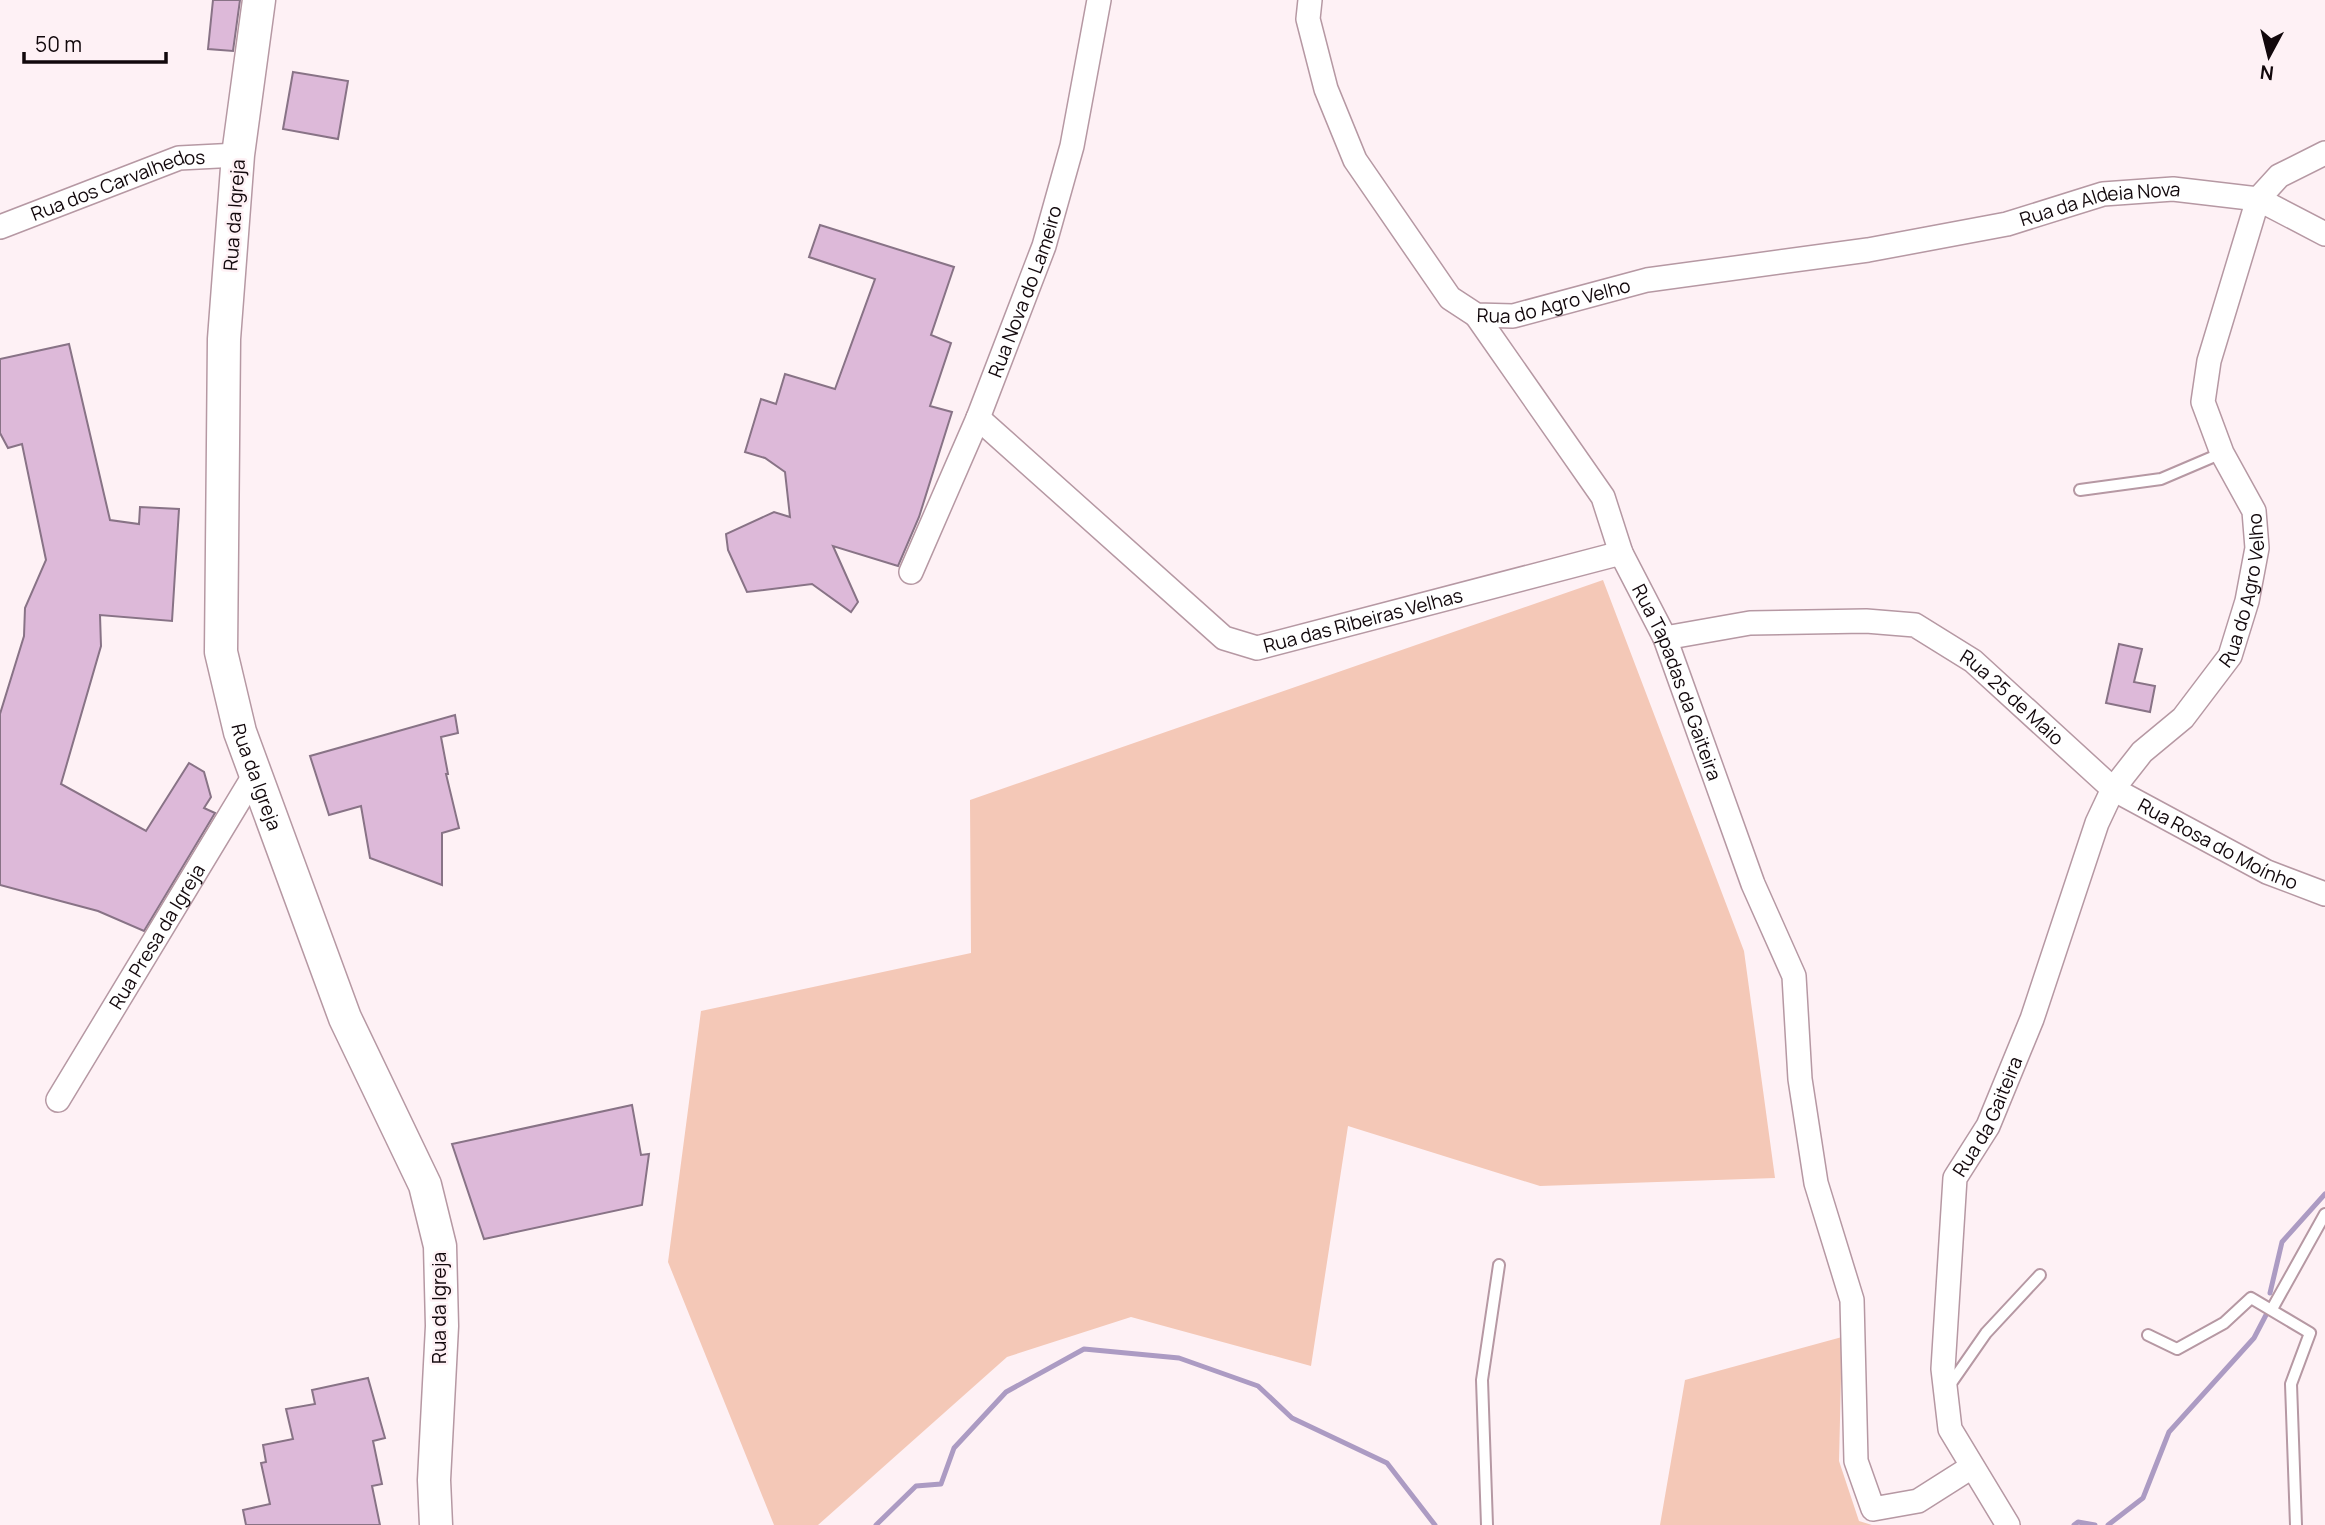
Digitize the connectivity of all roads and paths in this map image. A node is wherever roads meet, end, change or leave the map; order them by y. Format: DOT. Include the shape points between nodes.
graph roads {
  1 [pos="259,0"];
  2 [pos="1099,0"];
  3 [pos="1310,0"];
  4 [pos="2325,153"];
  5 [pos="238,155"];
  6 [pos="2258,199"];
  7 [pos="0,227"];
  8 [pos="2325,234"];
  9 [pos="1868,250"];
  10 [pos="1476,316"];
  11 [pos="978,418"];
  12 [pos="2222,453"];
  13 [pos="2080,490"];
  14 [pos="1621,553"];
  15 [pos="911,572"];
  16 [pos="1665,638"];
  17 [pos="255,774"];
  18 [pos="2113,789"];
  19 [pos="2325,894"];
  20 [pos="58,1100"];
  21 [pos="2325,1213"];
  22 [pos="1499,1265"];
  23 [pos="2040,1275"];
  24 [pos="2272,1309"];
  25 [pos="2148,1335"];
  26 [pos="1945,1391"];
  27 [pos="1970,1468"];
  28 [pos="436,1525"];
  29 [pos="1487,1525"];
  30 [pos="2008,1525"];
  31 [pos="2297,1525"];
  1 -- 5 [label="main road, Rua da Igreja"];
  2 -- 11 [label="street, Rua Nova do Lameiro" via="1072,146 1044,246"];
  3 -- 10 [label="street, Rua do Agro Velho" via="1308,19 1326,89 1355,160 1450,298"];
  4 -- 6 [label="street, Rua do Agro Velho" via="2279,176"];
  5 -- 7 [label="street, Rua dos Carvalhedos" via="179,158"];
  5 -- 17 [label="main road, Rua da Igreja" via="225,339 222,652 240,732"];
  6 -- 8 [label="street, Rua da Aldeia Nova"];
  6 -- 9 [label="street, Rua da Aldeia Nova" via="2173,189 2103,194 2007,225"];
  6 -- 12 [label="street, Rua do Agro Velho" via="2209,361 2203,401"];
  9 -- 10 [label="street, Rua do Agro Velho" via="1647,280 1513,316"];
  10 -- 14 [label="street, Rua Tapadas da Gaiteira" via="1603,497"];
  11 -- 14 [label="street, Rua das Ribeiras Velhas" via="1224,638 1257,648"];
  11 -- 15 [label="street, Rua Nova do Lameiro"];
  12 -- 13 [label="lane" via="2161,479"];
  12 -- 18 [label="street, Rua do Agro Velho" via="2254,511 2257,548 2230,656 2183,718 2141,752"];
  14 -- 16 [label="street, Rua Tapadas da Gaiteira"];
  16 -- 18 [label="street, Rua 25 de Maio" via="1750,623 1915,625 1973,662"];
  16 -- 27 [label="street, Rua Tapadas da Gaiteira" via="1753,884 1794,976 1800,1079 1816,1183 1852,1300 1856,1461 1873,1509 1918,1502"];
  17 -- 20 [label="street, Rua Presa da Igreja"];
  17 -- 28 [label="main road, Rua da Igreja" via="345,1018 428,1197 440,1246"];
  18 -- 19 [label="street, Rua Rosa do Moínho" via="2267,872"];
  18 -- 26 [label="street, Rua da Gaiteira" via="2097,823 2032,1019 1988,1126 1955,1178"];
  21 -- 24 [label="lane"];
  22 -- 29 [label="lane" via="1482,1380"];
  23 -- 26 [label="lane" via="1986,1333"];
  24 -- 25 [label="lane" via="2251,1298 2224,1323 2178,1349"];
  24 -- 31 [label="lane" via="2310,1333 2291,1384"];
  26 -- 27 [label="street, Rua da Gaiteira" via="1950,1430"];
  27 -- 30 [label="street, Rua da Gaiteira"];
}
